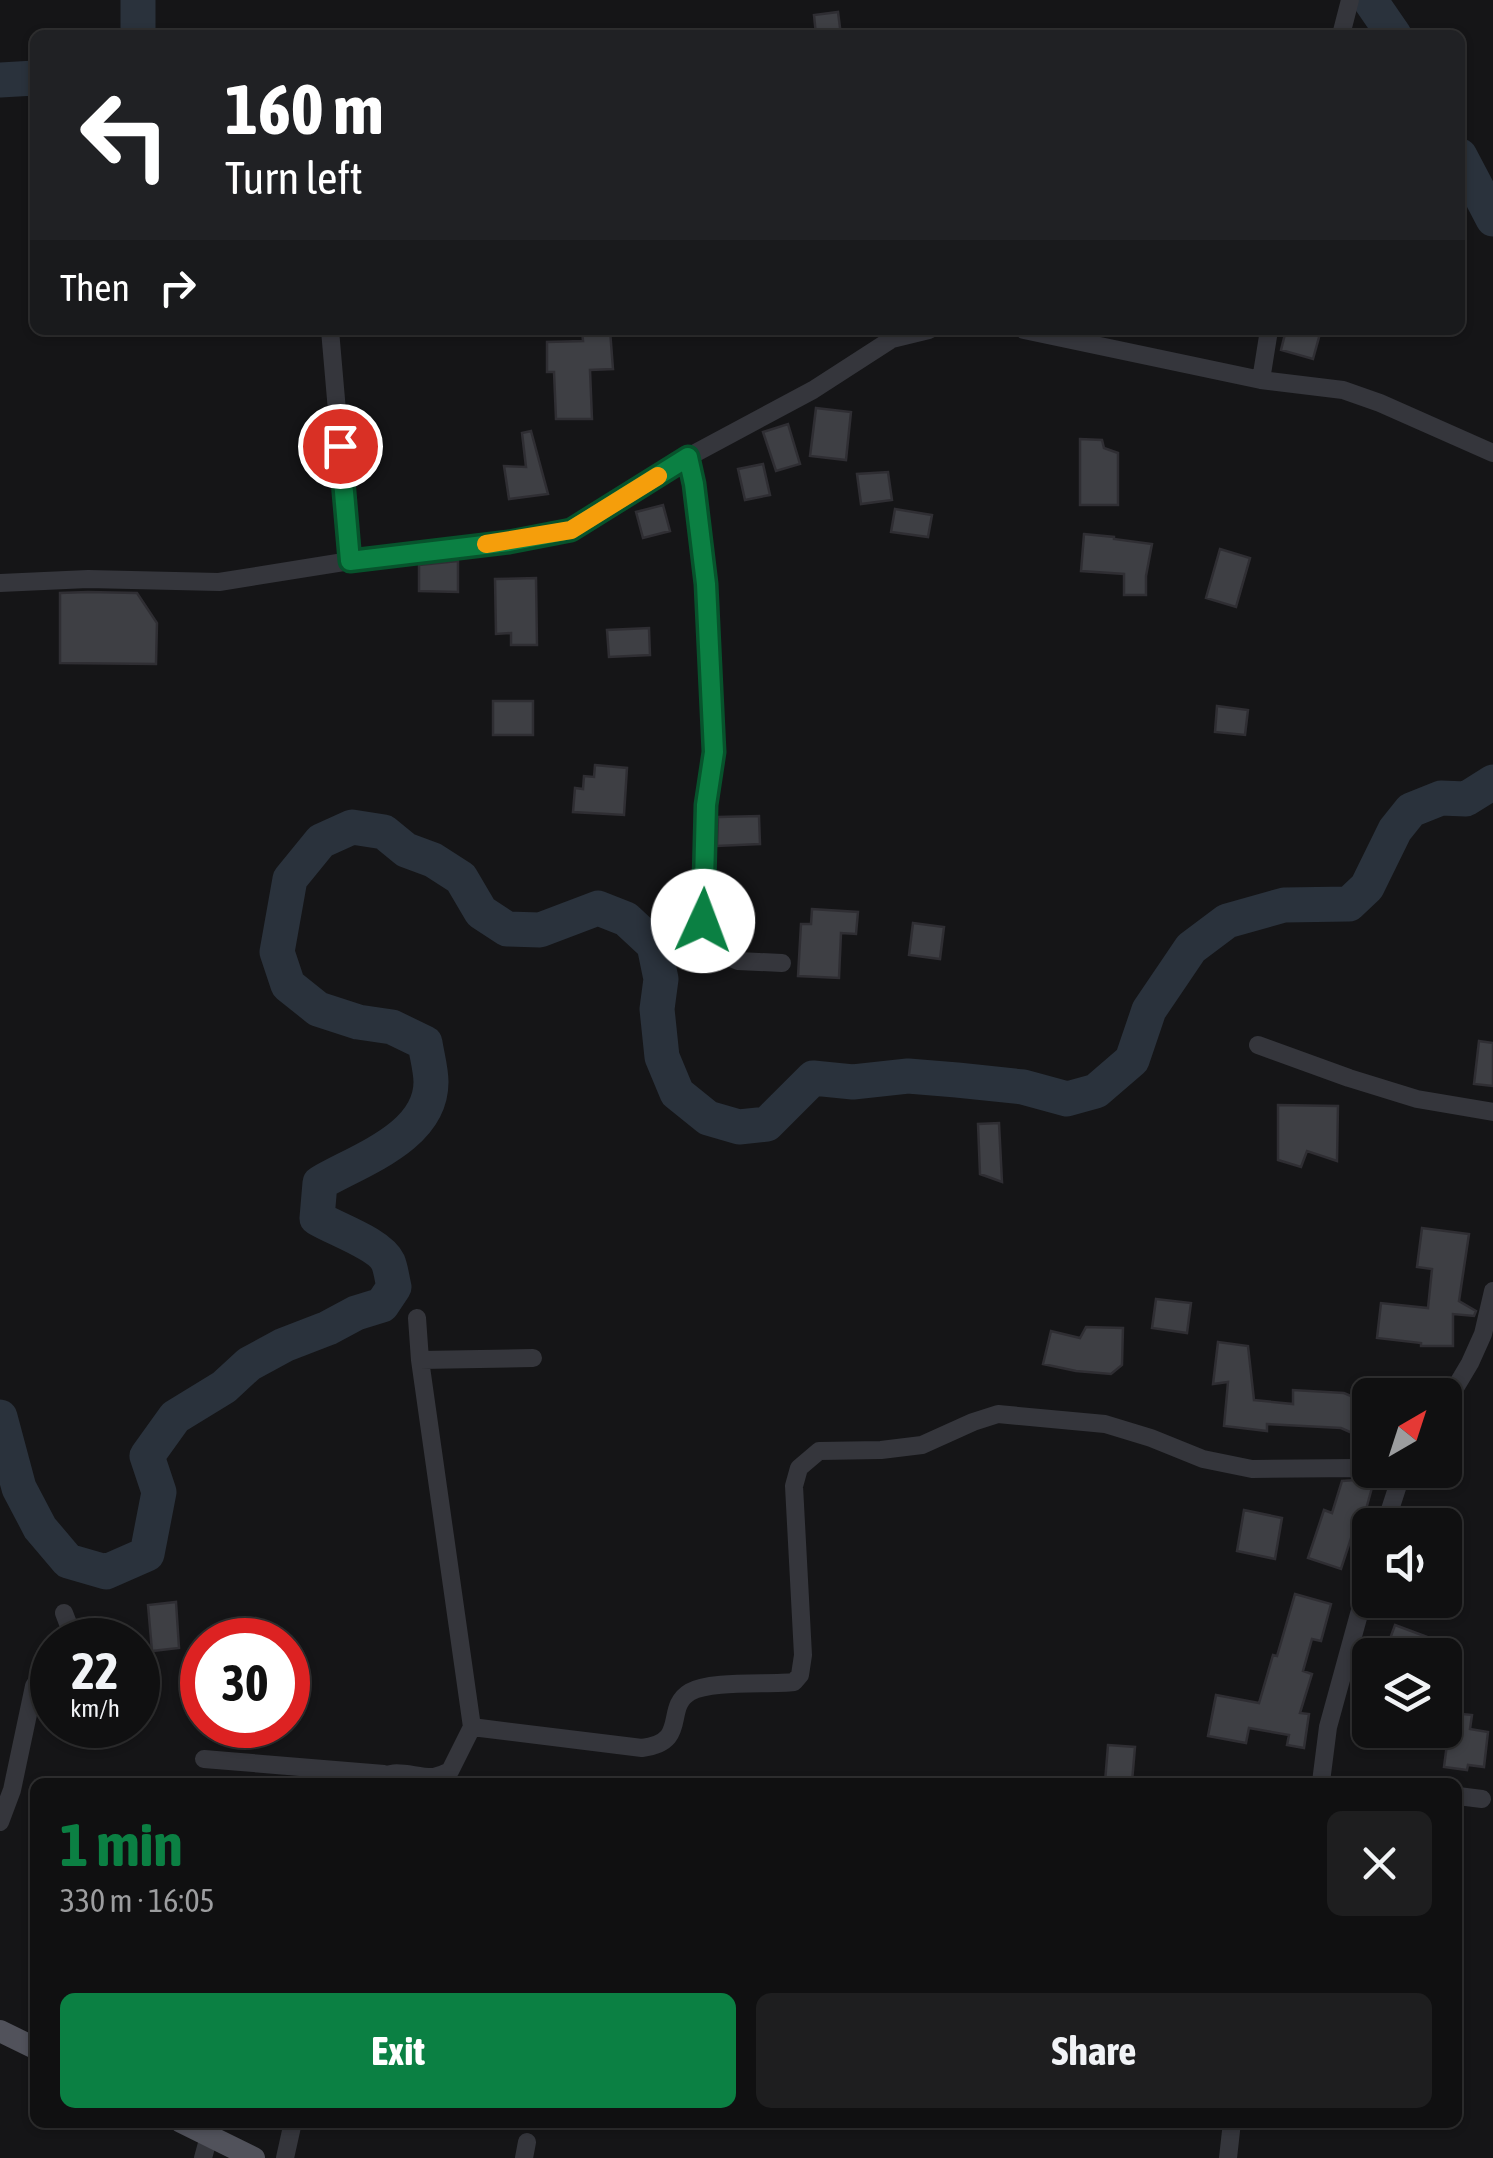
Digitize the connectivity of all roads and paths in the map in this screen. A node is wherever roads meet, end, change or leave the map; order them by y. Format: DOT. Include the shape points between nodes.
graph roads {
  1 [pos="1350,0"];
  2 [pos="1343,30"];
  3 [pos="330,335"];
  4 [pos="908,335"];
  5 [pos="1048,335"];
  6 [pos="1268,335"];
  7 [pos="1261,380"];
  8 [pos="1493,453"];
  9 [pos="688,457"];
  10 [pos="350,561"];
  11 [pos="0,583"];
  12 [pos="782,963"];
  13 [pos="1258,1046"];
  14 [pos="1493,1112"];
  15 [pos="1493,1292"];
  16 [pos="417,1318"];
  17 [pos="533,1358"];
  18 [pos="420,1360"];
  19 [pos="1461,1378"];
  20 [pos="1352,1468"];
  21 [pos="64,1612"];
  22 [pos="67,1618"];
  23 [pos="1358,1618"];
  24 [pos="30,1705"];
  25 [pos="472,1727"];
  26 [pos="204,1758"];
  27 [pos="380,1778"];
  28 [pos="1322,1778"];
  29 [pos="1462,1796"];
  30 [pos="1482,1799"];
  31 [pos="0,1822"];
  32 [pos="0,2031"];
  33 [pos="30,2046"];
  34 [pos="188,2128"];
  35 [pos="292,2128"];
  36 [pos="1231,2128"];
  37 [pos="206,2147"];
  38 [pos="254,2158"];
  39 [pos="285,2158"];
  40 [pos="1228,2158"];
  1 -- 2 [label="street"];
  3 -- 10 [label="street"];
  4 -- 9 [label="street"];
  5 -- 7 [label="street"];
  6 -- 7 [label="street"];
  7 -- 8 [label="street" via="1343,390"];
  9 -- 10 [label="street" via="571,530"];
  9 -- 12 [label="street" via="706,584 714,752 703,921 713,950 738,961"];
  10 -- 11 [label="street" via="219,582"];
  13 -- 14 [label="street" via="1417,1099"];
  15 -- 19 [label="street"];
  16 -- 18 [label="street"];
  17 -- 18 [label="street"];
  18 -- 25 [label="street"];
  20 -- 25 [label="street" via="1252,1469 1105,1424 998,1414 922,1445 820,1451 799,1468 794,1486 803,1655 794,1682 691,1691 665,1742 642,1748"];
  21 -- 22 [label="street"];
  23 -- 28 [label="street"];
  24 -- 31 [label="street"];
  25 -- 27 [label="street" via="450,1771"];
  26 -- 27 [label="street"];
  29 -- 30 [label="street"];
  32 -- 33 [label="main road"];
  34 -- 37 [label="main road"];
  35 -- 39 [label="street"];
  36 -- 40 [label="street"];
  37 -- 38 [label="main road"];
}
